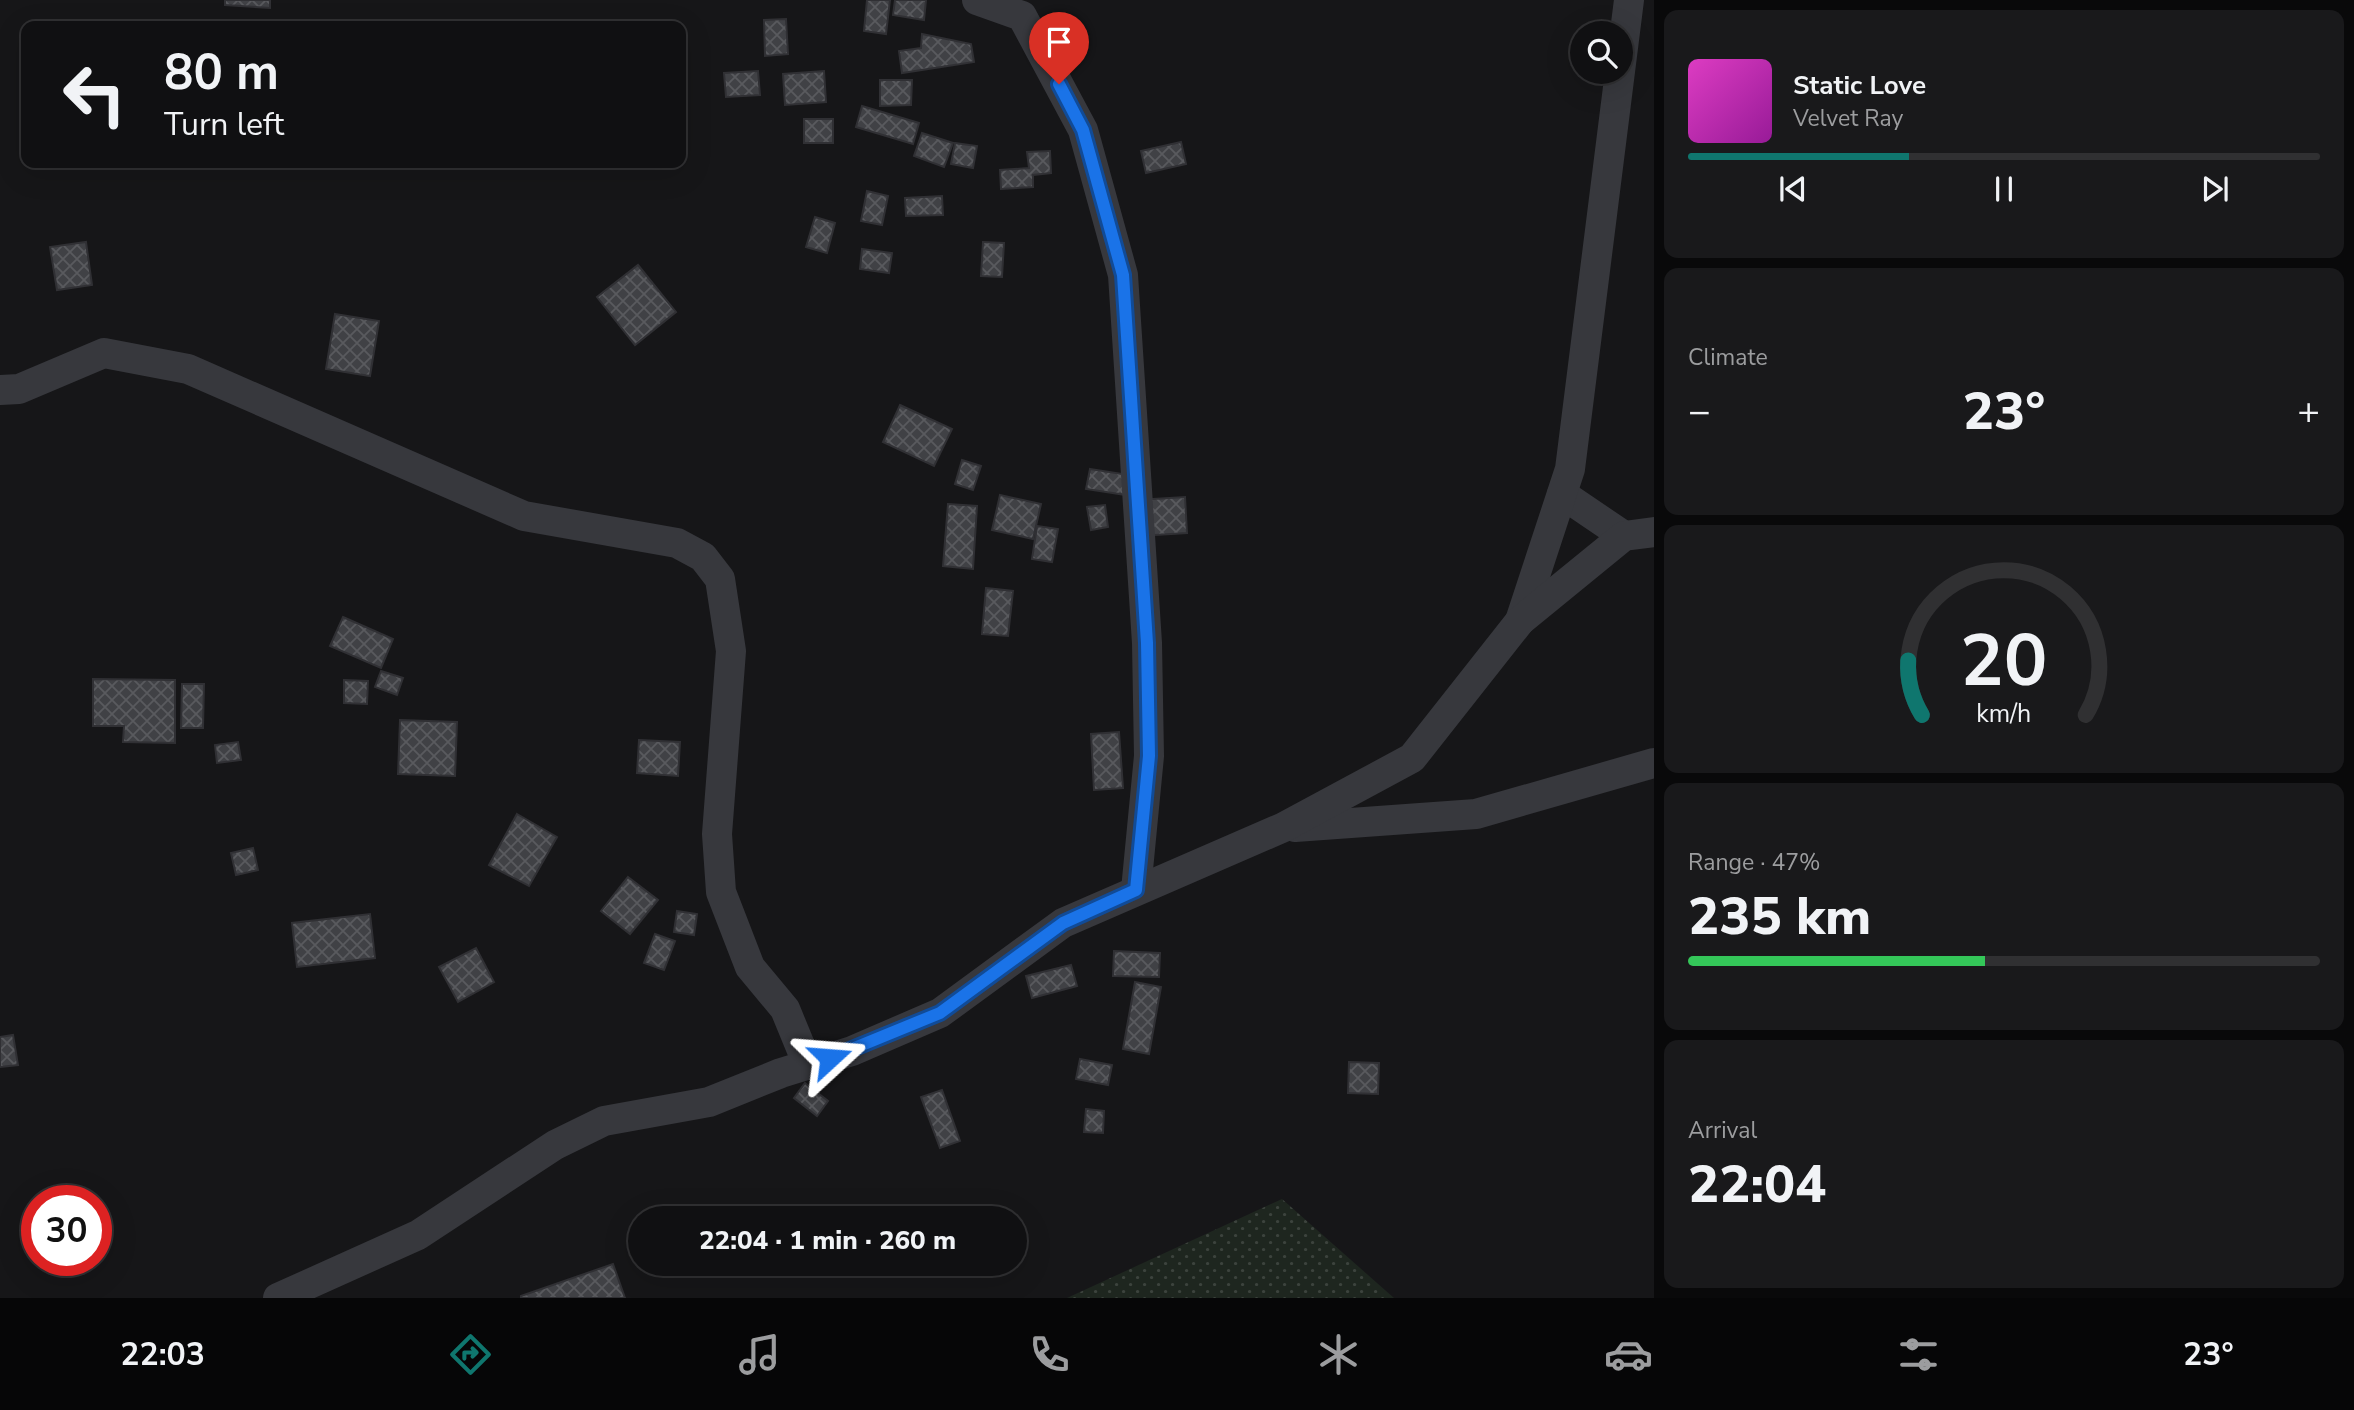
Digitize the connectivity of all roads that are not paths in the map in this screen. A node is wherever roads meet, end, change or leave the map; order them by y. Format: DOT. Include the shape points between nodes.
graph roads {
  1 [pos="977,0"];
  2 [pos="1629,0"];
  3 [pos="0,390"];
  4 [pos="1562,495"];
  5 [pos="1654,531"];
  6 [pos="1624,536"];
  7 [pos="1521,621"];
  8 [pos="1654,763"];
  9 [pos="1284,827"];
  10 [pos="1136,890"];
  11 [pos="808,1065"];
  12 [pos="278,1298"];
  1 -- 10 [label="street" via="1022,16 1053,73 1083,130 1123,275 1147,643 1149,756"];
  2 -- 4 [label="street" via="1595,286 1570,469"];
  3 -- 11 [label="street" via="19,389 104,353 188,369 524,516 677,543 703,556 720,579 732,651 718,834 721,892 750,967 785,1009"];
  4 -- 6 [label="street"];
  4 -- 7 [label="street"];
  5 -- 6 [label="street"];
  6 -- 7 [label="street"];
  7 -- 9 [label="street" via="1412,758"];
  8 -- 9 [label="street" via="1476,814"];
  9 -- 10 [label="street"];
  10 -- 11 [label="street" via="1063,923 940,1013"];
  11 -- 12 [label="street" via="709,1102 604,1121 555,1145 418,1236"];
}
